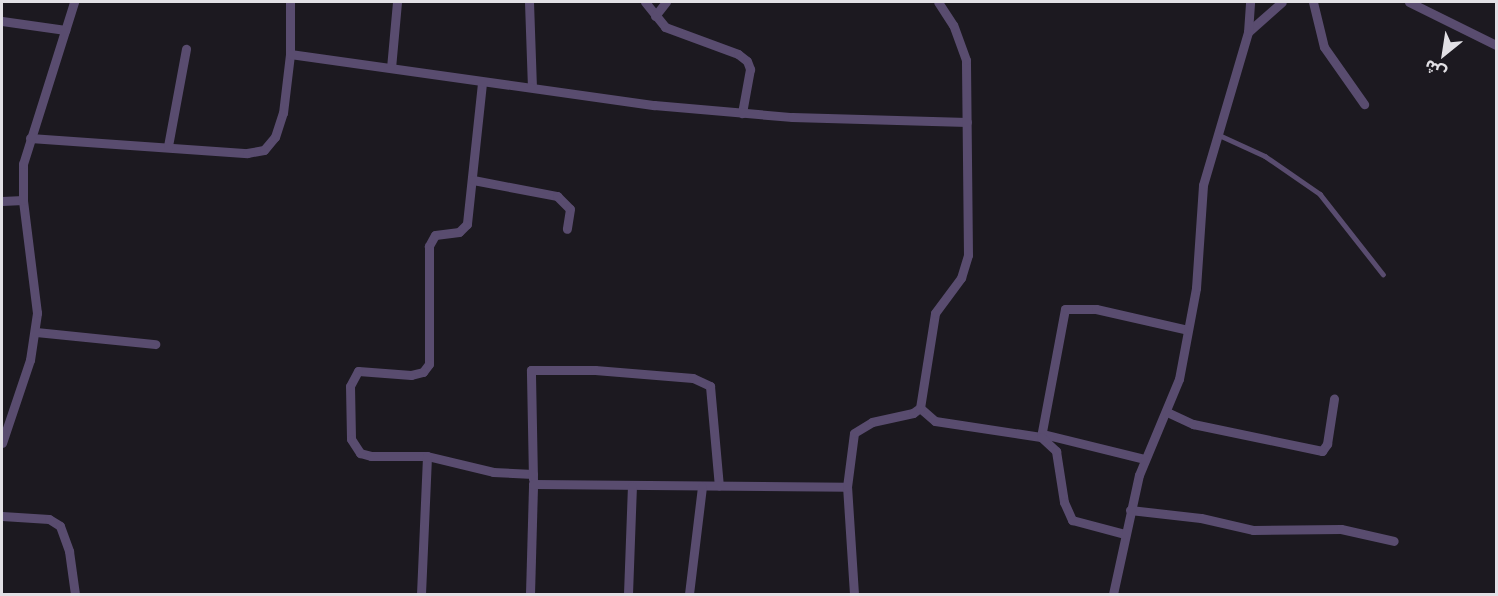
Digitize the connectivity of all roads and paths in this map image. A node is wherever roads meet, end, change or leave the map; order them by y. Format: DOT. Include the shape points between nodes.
graph roads {
  1 [pos="74,2"];
  2 [pos="290,2"];
  3 [pos="397,2"];
  4 [pos="529,2"];
  5 [pos="645,2"];
  6 [pos="666,2"];
  7 [pos="938,2"];
  8 [pos="1250,2"];
  9 [pos="1282,2"];
  10 [pos="1313,2"];
  11 [pos="1409,2"];
  12 [pos="655,16"];
  13 [pos="2,21"];
  14 [pos="65,30"];
  15 [pos="1248,32"];
  16 [pos="1497,45"];
  17 [pos="186,49"];
  18 [pos="290,54"];
  19 [pos="392,68"];
  20 [pos="482,83"];
  21 [pos="532,86"];
  22 [pos="1364,104"];
  23 [pos="742,113"];
  24 [pos="967,122"];
  25 [pos="1217,134"];
  26 [pos="30,138"];
  27 [pos="168,146"];
  28 [pos="473,180"];
  29 [pos="23,200"];
  30 [pos="2,201"];
  31 [pos="567,229"];
  32 [pos="1383,274"];
  33 [pos="1188,330"];
  34 [pos="36,332"];
  35 [pos="155,344"];
  36 [pos="1334,399"];
  37 [pos="920,408"];
  38 [pos="1167,412"];
  39 [pos="1042,436"];
  40 [pos="2,443"];
  41 [pos="427,456"];
  42 [pos="1145,459"];
  43 [pos="533,479"];
  44 [pos="632,486"];
  45 [pos="718,486"];
  46 [pos="702,487"];
  47 [pos="847,487"];
  48 [pos="1130,510"];
  49 [pos="2,516"];
  50 [pos="1125,534"];
  51 [pos="1394,541"];
  52 [pos="75,594"];
  53 [pos="422,594"];
  54 [pos="530,594"];
  55 [pos="628,594"];
  56 [pos="689,594"];
  57 [pos="854,594"];
  58 [pos="1113,594"];
  1 -- 14 [label="street"];
  2 -- 18 [label="street"];
  3 -- 19 [label="street"];
  4 -- 21 [label="street"];
  5 -- 12 [label="street"];
  6 -- 12 [label="street"];
  7 -- 24 [label="street" via="953,25 966,60"];
  8 -- 15 [label="street"];
  9 -- 15 [label="street"];
  10 -- 22 [label="street" via="1324,47"];
  11 -- 16 [label="street"];
  12 -- 23 [label="street" via="665,27 738,54 747,61 750,69"];
  13 -- 14 [label="street"];
  14 -- 26 [label="street"];
  15 -- 25 [label="street"];
  17 -- 27 [label="street"];
  18 -- 19 [label="street"];
  18 -- 27 [label="street" via="284,113 275,137 264,150 247,153"];
  19 -- 20 [label="street"];
  20 -- 21 [label="street"];
  20 -- 28 [label="street"];
  21 -- 23 [label="street" via="654,105"];
  23 -- 24 [label="street"];
  24 -- 37 [label="street" via="966,266 935,313"];
  25 -- 32 [label="lane" via="1265,156 1320,194"];
  25 -- 33 [label="street" via="1203,185 1196,288"];
  26 -- 27 [label="street"];
  26 -- 29 [label="street" via="23,164"];
  28 -- 31 [label="street" via="557,196 570,209"];
  28 -- 41 [label="street" via="464,229 435,235 429,246 429,364 423,372 411,375 358,371 350,386 351,439 360,453"];
  29 -- 30 [label="street"];
  29 -- 34 [label="street" via="37,292"];
  33 -- 38 [label="street" via="1179,379"];
  33 -- 39 [label="street" via="1096,309 1065,309"];
  34 -- 35 [label="street"];
  34 -- 40 [label="street" via="24,383"];
  36 -- 38 [label="street" via="1327,444 1322,451 1193,424"];
  37 -- 39 [label="street" via="936,421"];
  37 -- 47 [label="street" via="872,422 854,433"];
  38 -- 42 [label="street"];
  39 -- 42 [label="street"];
  39 -- 50 [label="street" via="1056,452 1064,502 1072,520"];
  41 -- 43 [label="street"];
  41 -- 53 [label="street"];
  42 -- 48 [label="street"];
  43 -- 44 [label="street"];
  43 -- 45 [label="street" via="531,370 595,370 693,378 710,386"];
  43 -- 54 [label="street"];
  44 -- 46 [label="street"];
  44 -- 55 [label="street"];
  45 -- 46 [label="street"];
  45 -- 47 [label="street"];
  46 -- 56 [label="street"];
  47 -- 57 [label="street"];
  48 -- 50 [label="street"];
  48 -- 51 [label="street" via="1213,520 1253,530 1341,529"];
  49 -- 52 [label="street" via="48,519 60,526 69,551"];
  50 -- 58 [label="street"];
}
